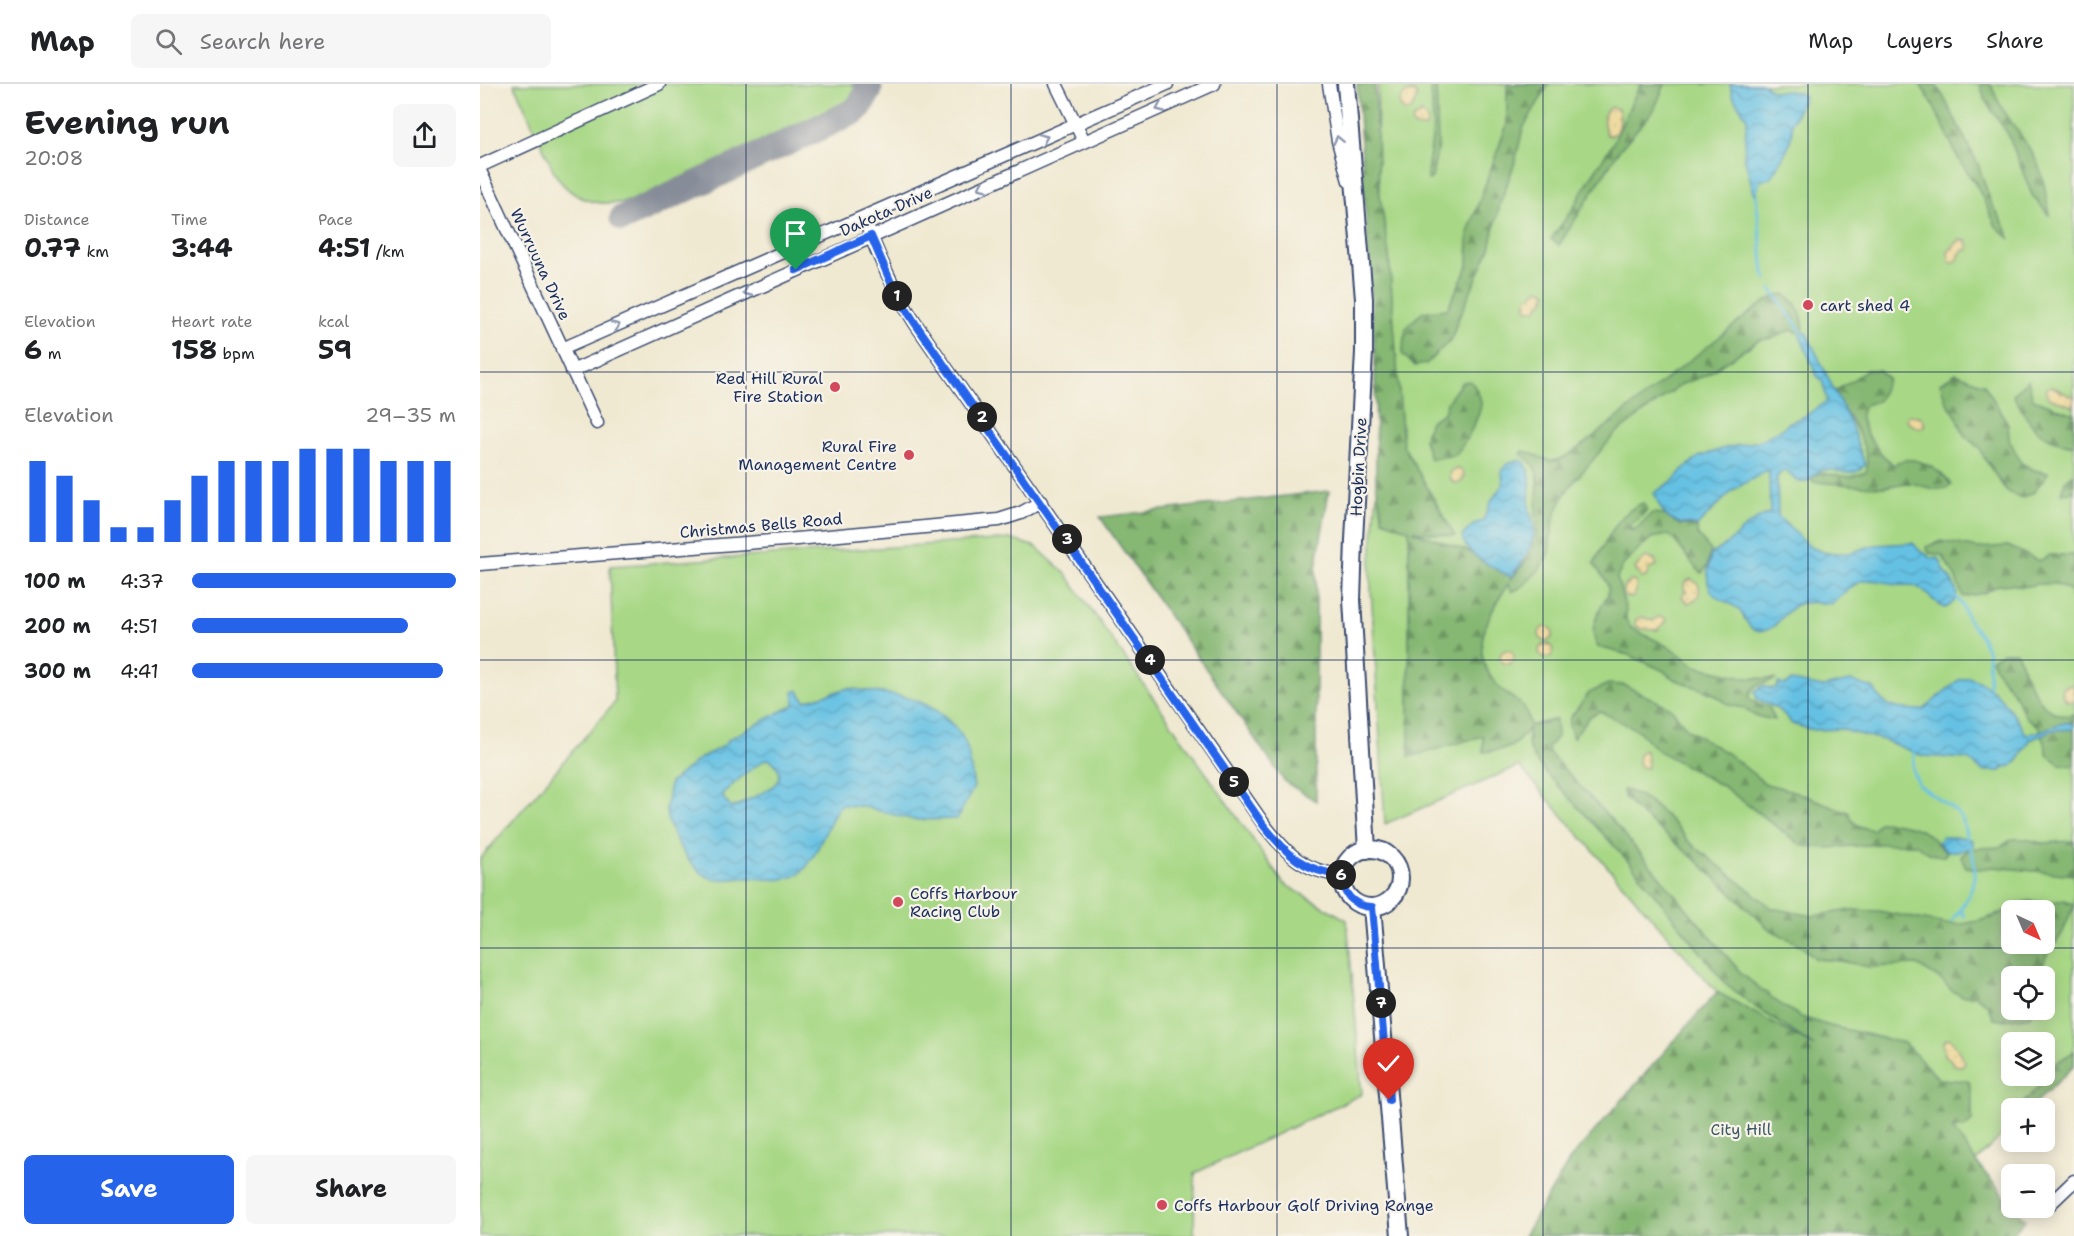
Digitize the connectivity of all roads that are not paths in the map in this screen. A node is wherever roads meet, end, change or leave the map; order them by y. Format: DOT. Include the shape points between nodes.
graph roads {
  1 [pos="659,84"];
  2 [pos="1056,84"];
  3 [pos="1167,84"];
  4 [pos="1329,84"];
  5 [pos="1346,84"];
  6 [pos="1210,85"];
  7 [pos="1076,124"];
  8 [pos="1084,141"];
  9 [pos="480,166"];
  10 [pos="480,171"];
  11 [pos="1359,217"];
  12 [pos="864,218"];
  13 [pos="871,236"];
  14 [pos="562,349"];
  15 [pos="572,371"];
  16 [pos="597,423"];
  17 [pos="1041,501"];
  18 [pos="480,564"];
  19 [pos="1367,849"];
  20 [pos="1342,875"];
  21 [pos="1372,907"];
  22 [pos="2074,1181"];
  23 [pos="2055,1199"];
  24 [pos="1400,1236"];
  1 -- 9 [label="street"];
  2 -- 7 [label="street"];
  3 -- 7 [label="street, Dakota Drive"];
  11 -- 4 [label="street, one-way" via="1338,141"];
  5 -- 11 [label="main road, Hogbin Drive"];
  6 -- 8 [label="street, Dakota Drive, one-way"];
  7 -- 8 [label="street"];
  12 -- 7 [label="street, Dakota Drive, one-way"];
  8 -- 13 [label="street, Dakota Drive, one-way"];
  10 -- 14 [label="street, Wurruuna Drive"];
  11 -- 19 [label="main road, Hogbin Drive" via="1364,352 1352,600"];
  12 -- 13 [label="street"];
  14 -- 12 [label="street, Dakota Drive, one-way"];
  13 -- 15 [label="street, Dakota Drive, one-way"];
  13 -- 17 [label="street" via="895,292"];
  14 -- 15 [label="street, Wurruuna Drive"];
  15 -- 16 [label="street, Wurruuna Drive"];
  17 -- 18 [label="street, Christmas Bells Road" via="999,520"];
  17 -- 20 [label="street" via="1274,838 1304,865"];
  19 -- 20 [label="main road" via="1346,862"];
  19 -- 21 [label="main road" via="1389,856 1399,872 1392,898"];
  20 -- 21 [label="main road" via="1344,891 1350,898"];
  21 -- 24 [label="main road"];
  22 -- 23 [label="street"];
}
